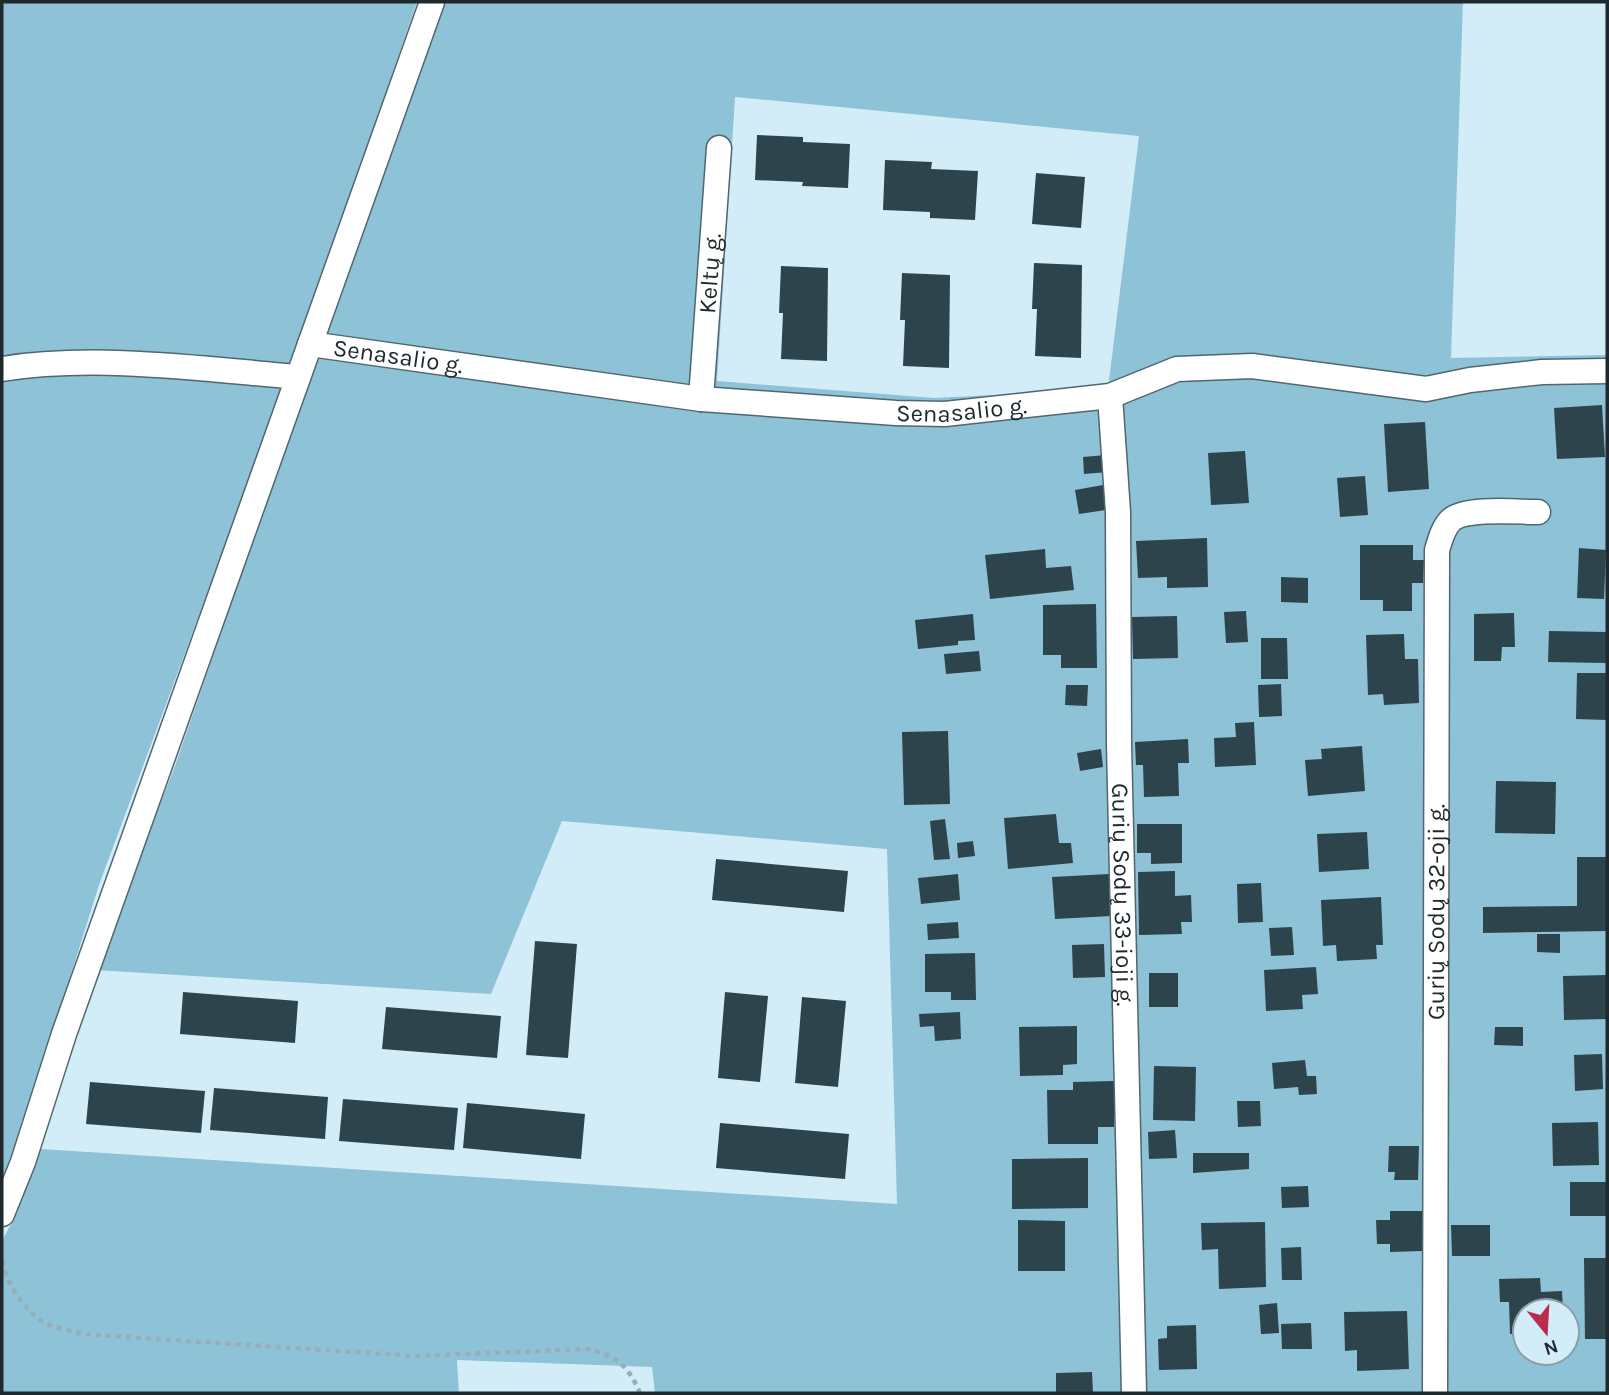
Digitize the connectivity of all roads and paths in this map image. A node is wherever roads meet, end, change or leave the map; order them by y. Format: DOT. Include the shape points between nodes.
graph roads {
  1 [pos="432,2"];
  2 [pos="719,148"];
  3 [pos="310,344"];
  4 [pos="2,369"];
  5 [pos="1607,371"];
  6 [pos="298,377"];
  7 [pos="1110,396"];
  8 [pos="701,399"];
  9 [pos="1538,512"];
  10 [pos="2,1214"];
  11 [pos="2,1261"];
  12 [pos="640,1393"];
  13 [pos="1134,1393"];
  14 [pos="1435,1393"];
  1 -- 3 [label="street"];
  2 -- 8 [label="street, Keltų g."];
  3 -- 6 [label="street"];
  3 -- 8 [label="street, Senasalio g."];
  4 -- 6 [label="street, Senasalio g." via="30,364 128,364"];
  5 -- 7 [label="street, Senasalio g." via="1542,372 1426,389 1251,366 1177,369"];
  6 -- 10 [label="street"];
  7 -- 8 [label="street, Senasalio g." via="946,414"];
  7 -- 13 [label="street, Gurių Sodų 33-ioji g." via="1118,513"];
  9 -- 14 [label="street, Gurių Sodų 32-oji g." via="1475,512 1452,519 1437,550"];
  11 -- 12 [label="path" via="14,1292 27,1307 46,1324 82,1334 414,1356 589,1349 615,1357"];
}
